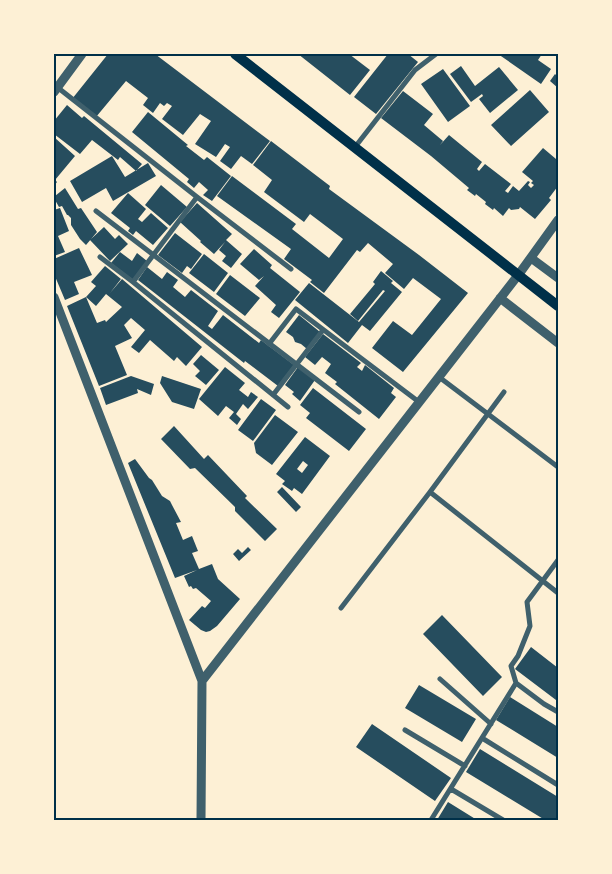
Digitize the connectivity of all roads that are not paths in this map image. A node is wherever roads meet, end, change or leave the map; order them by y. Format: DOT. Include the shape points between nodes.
graph roads {
  1 [pos="82,54"];
  2 [pos="235,54"];
  3 [pos="436,54"];
  4 [pos="56,90"];
  5 [pos="355,147"];
  6 [pos="197,197"];
  7 [pos="96,211"];
  8 [pos="558,220"];
  9 [pos="153,255"];
  10 [pos="100,257"];
  11 [pos="531,258"];
  12 [pos="291,269"];
  13 [pos="519,274"];
  14 [pos="558,278"];
  15 [pos="133,282"];
  16 [pos="54,297"];
  17 [pos="500,298"];
  18 [pos="558,306"];
  19 [pos="323,330"];
  20 [pos="558,343"];
  21 [pos="269,344"];
  22 [pos="296,365"];
  23 [pos="439,377"];
  24 [pos="504,392"];
  25 [pos="273,395"];
  26 [pos="419,402"];
  27 [pos="288,407"];
  28 [pos="359,412"];
  29 [pos="488,414"];
  30 [pos="558,467"];
  31 [pos="430,492"];
  32 [pos="558,560"];
  33 [pos="543,581"];
  34 [pos="558,593"];
  35 [pos="341,608"];
  36 [pos="440,679"];
  37 [pos="202,681"];
  38 [pos="516,683"];
  39 [pos="558,712"];
  40 [pos="491,724"];
  41 [pos="405,730"];
  42 [pos="482,738"];
  43 [pos="465,766"];
  44 [pos="558,785"];
  45 [pos="451,789"];
  46 [pos="201,820"];
  47 [pos="431,820"];
  48 [pos="503,820"];
  1 -- 4 [label="street"];
  2 -- 5 [label="main road"];
  3 -- 5 [label="street" via="416,70"];
  4 -- 6 [label="street"];
  5 -- 13 [label="main road"];
  6 -- 9 [label="street"];
  6 -- 12 [label="street"];
  7 -- 9 [label="street"];
  8 -- 11 [label="street"];
  9 -- 15 [label="street"];
  9 -- 21 [label="street"];
  10 -- 15 [label="street"];
  11 -- 13 [label="street"];
  11 -- 14 [label="street"];
  13 -- 17 [label="street"];
  13 -- 18 [label="main road"];
  15 -- 25 [label="street"];
  16 -- 37 [label="street"];
  17 -- 20 [label="street"];
  17 -- 23 [label="street"];
  19 -- 21 [label="street" via="296,309"];
  19 -- 22 [label="street"];
  19 -- 26 [label="street"];
  21 -- 22 [label="street"];
  22 -- 25 [label="street"];
  22 -- 28 [label="street"];
  23 -- 26 [label="street"];
  23 -- 29 [label="street"];
  24 -- 29 [label="street"];
  25 -- 27 [label="street"];
  26 -- 37 [label="street"];
  29 -- 30 [label="street"];
  29 -- 31 [label="street"];
  31 -- 33 [label="street"];
  31 -- 35 [label="street"];
  32 -- 33 [label="street"];
  33 -- 34 [label="street"];
  33 -- 38 [label="street" via="527,602 530,626 511,666"];
  36 -- 40 [label="street"];
  37 -- 46 [label="street"];
  38 -- 39 [label="street"];
  38 -- 40 [label="street"];
  40 -- 42 [label="street"];
  41 -- 43 [label="street"];
  42 -- 43 [label="street"];
  42 -- 44 [label="street"];
  43 -- 45 [label="street"];
  45 -- 47 [label="street"];
  45 -- 48 [label="street"];
}
